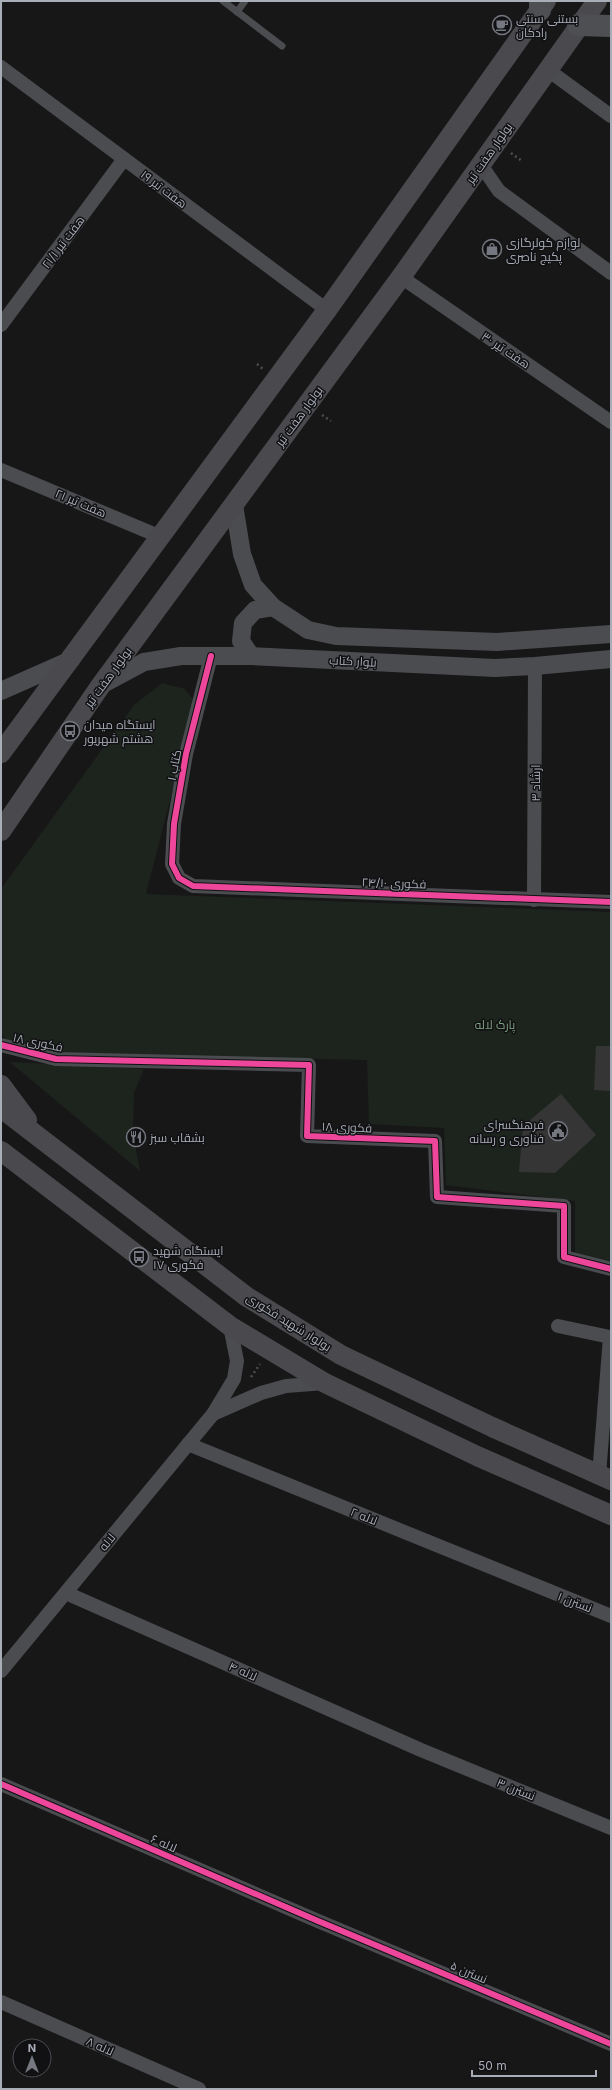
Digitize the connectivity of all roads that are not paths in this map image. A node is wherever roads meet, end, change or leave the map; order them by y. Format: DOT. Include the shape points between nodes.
graph roads {
  1 [pos="223,1"];
  2 [pos="245,1"];
  3 [pos="597,1"];
  4 [pos="542,4"];
  5 [pos="237,12"];
  6 [pos="578,26"];
  7 [pos="611,26"];
  8 [pos="282,46"];
  9 [pos="1,67"];
  10 [pos="548,70"];
  11 [pos="611,116"];
  12 [pos="124,159"];
  13 [pos="481,165"];
  14 [pos="611,273"];
  15 [pos="401,277"];
  16 [pos="327,310"];
  17 [pos="1,326"];
  18 [pos="611,422"];
  19 [pos="1,470"];
  20 [pos="234,504"];
  21 [pos="161,537"];
  22 [pos="273,607"];
  23 [pos="611,634"];
  24 [pos="211,656"];
  25 [pos="251,656"];
  26 [pos="611,659"];
  27 [pos="71,660"];
  28 [pos="535,666"];
  29 [pos="102,685"];
  30 [pos="1,691"];
  31 [pos="1,753"];
  32 [pos="1,830"];
  33 [pos="179,878"];
  34 [pos="534,900"];
  35 [pos="611,902"];
  36 [pos="1,1045"];
  37 [pos="1,1085"];
  38 [pos="1,1108"];
  39 [pos="41,1139"];
  40 [pos="1,1152"];
  41 [pos="611,1269"];
  42 [pos="230,1326"];
  43 [pos="558,1326"];
  44 [pos="610,1345"];
  45 [pos="325,1383"];
  46 [pos="213,1414"];
  47 [pos="188,1444"];
  48 [pos="605,1477"];
  49 [pos="611,1516"];
  50 [pos="540,1588"];
  51 [pos="66,1593"];
  52 [pos="611,1616"];
  53 [pos="1,1671"];
  54 [pos="421,1750"];
  55 [pos="1,1784"];
  56 [pos="611,1828"];
  57 [pos="318,1921"];
  58 [pos="1,2002"];
  59 [pos="611,2044"];
  60 [pos="199,2089"];
  1 -- 5 [label="lane"];
  2 -- 5 [label="lane"];
  3 -- 6 [label="main road, بولوار هفت تیر"];
  4 -- 16 [label="main road"];
  5 -- 8 [label="lane"];
  6 -- 7 [label="main road"];
  6 -- 10 [label="main road, بولوار هفت تیر"];
  9 -- 12 [label="street, هفت تیر ۱۹"];
  10 -- 11 [label="street"];
  10 -- 13 [label="main road, بولوار هفت تیر"];
  12 -- 16 [label="street, هفت تیر ۱۹"];
  12 -- 17 [label="street, هفت تیر ۲۱/۱"];
  13 -- 14 [label="street" via="499,191"];
  13 -- 15 [label="main road, بولوار هفت تیر"];
  15 -- 18 [label="street, هفت تیر ۳۰"];
  15 -- 20 [label="main road, بولوار هفت تیر"];
  16 -- 21 [label="main road"];
  19 -- 21 [label="street, هفت تیر ۲۱"];
  20 -- 22 [label="street, بلوار کتاب" via="242,554 253,586"];
  20 -- 29 [label="main road, بولوار هفت تیر"];
  21 -- 27 [label="main road"];
  22 -- 23 [label="street, بلوار کتاب" via="308,630 336,636 496,642"];
  22 -- 25 [label="street" via="255,610 242,623 241,641"];
  24 -- 25 [label="street, بلوار کتاب"];
  24 -- 29 [label="street, بلوار کتاب" via="181,656 144,662"];
  24 -- 33 [label="street, کتاب ۱" via="186,754 174,824 172,864"];
  25 -- 28 [label="street, بلوار کتاب" via="495,668"];
  26 -- 28 [label="street, بلوار کتاب"];
  27 -- 30 [label="street"];
  27 -- 31 [label="main road"];
  28 -- 34 [label="street, ارشاد ۳"];
  29 -- 32 [label="main road, بولوار هفت تیر"];
  33 -- 34 [label="street, فکوری ۲۴/۱۰" via="193,886"];
  34 -- 35 [label="street, فکوری ۲۴/۱۰"];
  36 -- 41 [label="street, فکوری ١٨" via="56,1059 309,1065 307,1136 435,1141 438,1198 564,1206 564,1257"];
  37 -- 39 [label="main road"];
  38 -- 39 [label="main road, بولوار شهید فکوری"];
  39 -- 48 [label="main road, بولوار شهید فکوری" via="247,1297 335,1351 492,1427"];
  40 -- 42 [label="main road"];
  42 -- 45 [label="main road"];
  42 -- 46 [label="street, لاله" via="237,1361 234,1379"];
  43 -- 44 [label="street"];
  44 -- 48 [label="street"];
  45 -- 46 [label="street, لاله" via="274,1389"];
  45 -- 49 [label="main road"];
  46 -- 47 [label="street, لاله"];
  47 -- 50 [label="street, لاله ۲"];
  47 -- 51 [label="street, لاله"];
  50 -- 52 [label="street, نسترن ۱"];
  51 -- 53 [label="street, لاله"];
  51 -- 54 [label="street, لاله ۴"];
  54 -- 56 [label="street, نسترن ۳"];
  55 -- 57 [label="street, لاله ۶"];
  57 -- 59 [label="street, نسترن ۵"];
  58 -- 60 [label="street, لاله ۸"];
}
